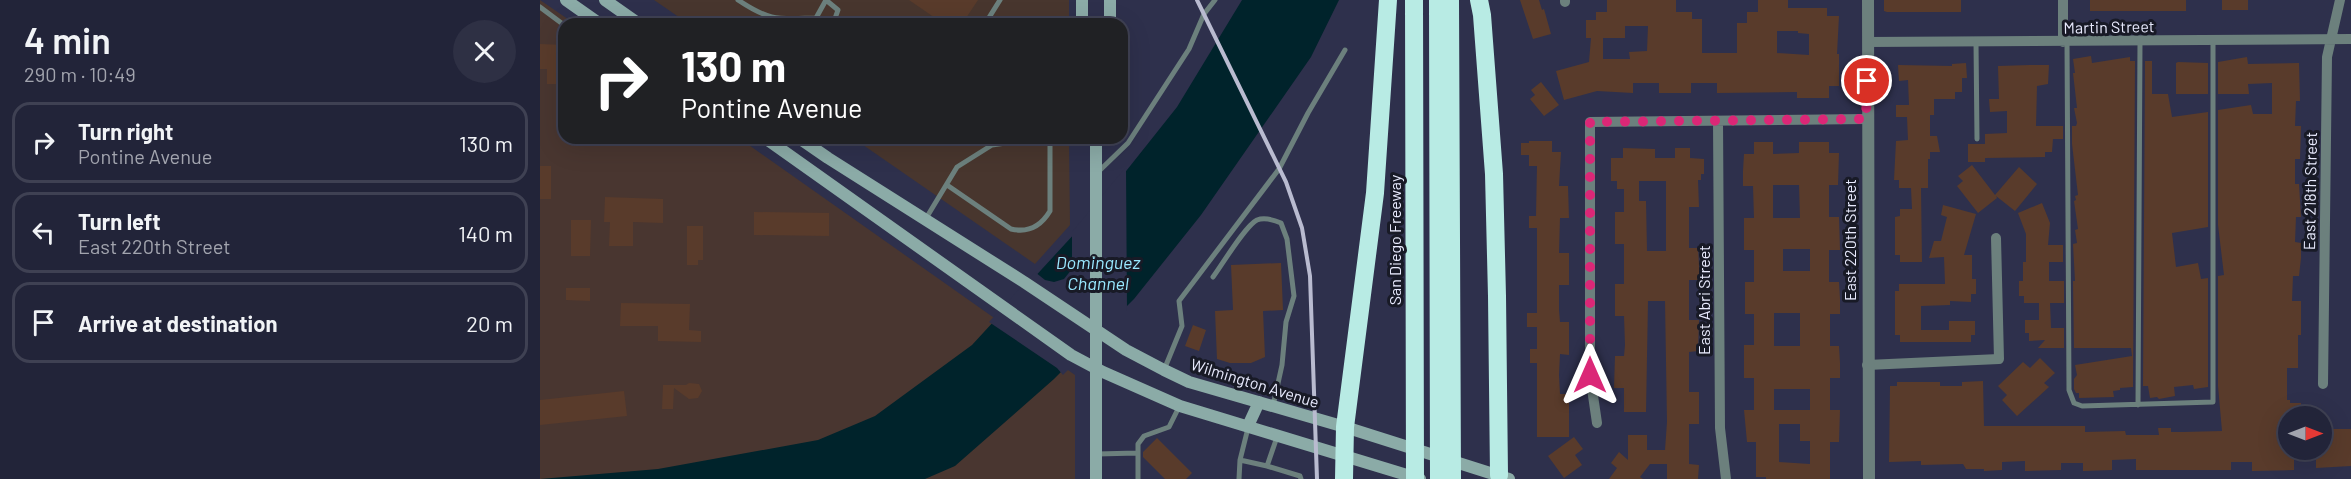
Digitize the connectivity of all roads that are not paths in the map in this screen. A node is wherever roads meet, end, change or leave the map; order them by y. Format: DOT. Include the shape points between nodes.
graph roads {
  1 [pos="605,0"];
  2 [pos="738,0"];
  3 [pos="826,0"];
  4 [pos="1000,0"];
  5 [pos="1082,0"];
  6 [pos="1110,0"];
  7 [pos="1215,0"];
  8 [pos="1388,0"];
  9 [pos="1414,0"];
  10 [pos="1429,0"];
  11 [pos="1438,0"];
  12 [pos="1450,0"];
  13 [pos="1479,0"];
  14 [pos="1868,0"];
  15 [pos="2063,0"];
  16 [pos="2340,0"];
  17 [pos="571,1"];
  18 [pos="540,7"];
  19 [pos="592,18"];
  20 [pos="630,18"];
  21 [pos="771,18"];
  22 [pos="816,18"];
  23 [pos="835,18"];
  24 [pos="989,18"];
  25 [pos="1082,18"];
  26 [pos="1110,18"];
  27 [pos="558,20"];
  28 [pos="2351,39"];
  29 [pos="2331,40"];
  30 [pos="2213,41"];
  31 [pos="1868,42"];
  32 [pos="1976,42"];
  33 [pos="2065,42"];
  34 [pos="2140,42"];
  35 [pos="1345,50"];
  36 [pos="1866,119"];
  37 [pos="1718,121"];
  38 [pos="1977,139"];
  39 [pos="1128,143"];
  40 [pos="773,144"];
  41 [pos="808,144"];
  42 [pos="1000,144"];
  43 [pos="1050,144"];
  44 [pos="1096,144"];
  45 [pos="1127,144"];
  46 [pos="1096,174"];
  47 [pos="946,185"];
  48 [pos="925,220"];
  49 [pos="1996,238"];
  50 [pos="1213,278"];
  51 [pos="1094,329"];
  52 [pos="1867,365"];
  53 [pos="1164,370"];
  54 [pos="1098,373"];
  55 [pos="2323,384"];
  56 [pos="1259,402"];
  57 [pos="2138,405"];
  58 [pos="1180,406"];
  59 [pos="1273,406"];
  60 [pos="1433,409"];
  61 [pos="1597,423"];
  62 [pos="1248,426"];
  63 [pos="1345,427"];
  64 [pos="1278,435"];
  65 [pos="1137,453"];
  66 [pos="1096,454"];
  67 [pos="1344,455"];
  68 [pos="1240,460"];
  69 [pos="1267,466"];
  70 [pos="1504,477"];
  71 [pos="1096,479"];
  72 [pos="1138,479"];
  73 [pos="1239,479"];
  74 [pos="1301,479"];
  75 [pos="1344,479"];
  76 [pos="1418,479"];
  77 [pos="1430,479"];
  78 [pos="1439,479"];
  79 [pos="1452,479"];
  80 [pos="1726,479"];
  81 [pos="1869,479"];
  1 -- 20 [label="main road"];
  2 -- 21 [label="lane"];
  3 -- 22 [label="lane"];
  3 -- 23 [label="lane" via="838,10"];
  4 -- 24 [label="lane"];
  5 -- 25 [label="main road"];
  6 -- 26 [label="main road"];
  7 -- 39 [label="lane" via="1204,14 1189,49"];
  8 -- 63 [label="highway" via="1375,193"];
  9 -- 60 [label="highway, San Diego Freeway"];
  10 -- 60 [label="highway"];
  11 -- 60 [label="highway"];
  12 -- 60 [label="highway, San Diego Freeway"];
  13 -- 70 [label="highway" via="1494,174"];
  14 -- 31 [label="street, East 220th Street"];
  15 -- 33 [label="street"];
  16 -- 29 [label="street, East 218th Street"];
  17 -- 19 [label="main road"];
  18 -- 27 [label="lane"];
  28 -- 29 [label="street, Martin Street"];
  29 -- 30 [label="street, Martin Street"];
  29 -- 55 [label="street, East 218th Street" via="2327,57"];
  30 -- 34 [label="street, Martin Street"];
  30 -- 57 [label="lane" via="2212,402"];
  31 -- 32 [label="street, Martin Street"];
  31 -- 36 [label="street, East 220th Street"];
  32 -- 33 [label="street, Martin Street"];
  32 -- 38 [label="lane"];
  33 -- 34 [label="street, Martin Street"];
  33 -- 57 [label="lane" via="2070,396 2082,406"];
  34 -- 57 [label="lane"];
  35 -- 53 [label="lane" via="1279,169 1179,301 1182,327"];
  36 -- 37 [label="street"];
  36 -- 52 [label="street, East 220th Street"];
  37 -- 61 [label="street" via="1590,122 1590,375"];
  37 -- 80 [label="street, East Abri Street" via="1720,428"];
  40 -- 54 [label="main road"];
  41 -- 48 [label="main road, Wilmington Avenue"];
  42 -- 47 [label="lane" via="992,145 957,167"];
  43 -- 47 [label="lane" via="1050,211 1035,227 1011,229"];
  44 -- 46 [label="main road"];
  45 -- 46 [label="lane"];
  46 -- 51 [label="main road"];
  47 -- 48 [label="lane"];
  48 -- 51 [label="main road, Wilmington Avenue"];
  49 -- 52 [label="street" via="1999,358"];
  50 -- 59 [label="lane" via="1257,220 1281,223 1287,239 1294,296"];
  51 -- 53 [label="main road, Wilmington Avenue"];
  51 -- 54 [label="main road"];
  52 -- 81 [label="street, East 220th Street"];
  53 -- 56 [label="main road, Wilmington Avenue"];
  54 -- 58 [label="main road"];
  54 -- 66 [label="main road"];
  56 -- 59 [label="main road, Wilmington Avenue"];
  56 -- 62 [label="main road"];
  58 -- 62 [label="main road"];
  58 -- 65 [label="lane" via="1169,427 1144,436"];
  59 -- 63 [label="main road, Wilmington Avenue"];
  60 -- 76 [label="highway, San Diego Freeway"];
  60 -- 77 [label="highway"];
  60 -- 78 [label="highway"];
  60 -- 79 [label="highway, San Diego Freeway"];
  62 -- 64 [label="main road"];
  62 -- 68 [label="lane"];
  63 -- 67 [label="highway"];
  63 -- 70 [label="main road, Wilmington Avenue"];
  64 -- 67 [label="main road"];
  64 -- 69 [label="lane"];
  65 -- 66 [label="lane"];
  65 -- 72 [label="lane"];
  66 -- 71 [label="main road"];
  67 -- 75 [label="highway"];
  67 -- 76 [label="main road"];
  68 -- 69 [label="lane"];
  68 -- 73 [label="lane"];
  69 -- 74 [label="lane"];
}
